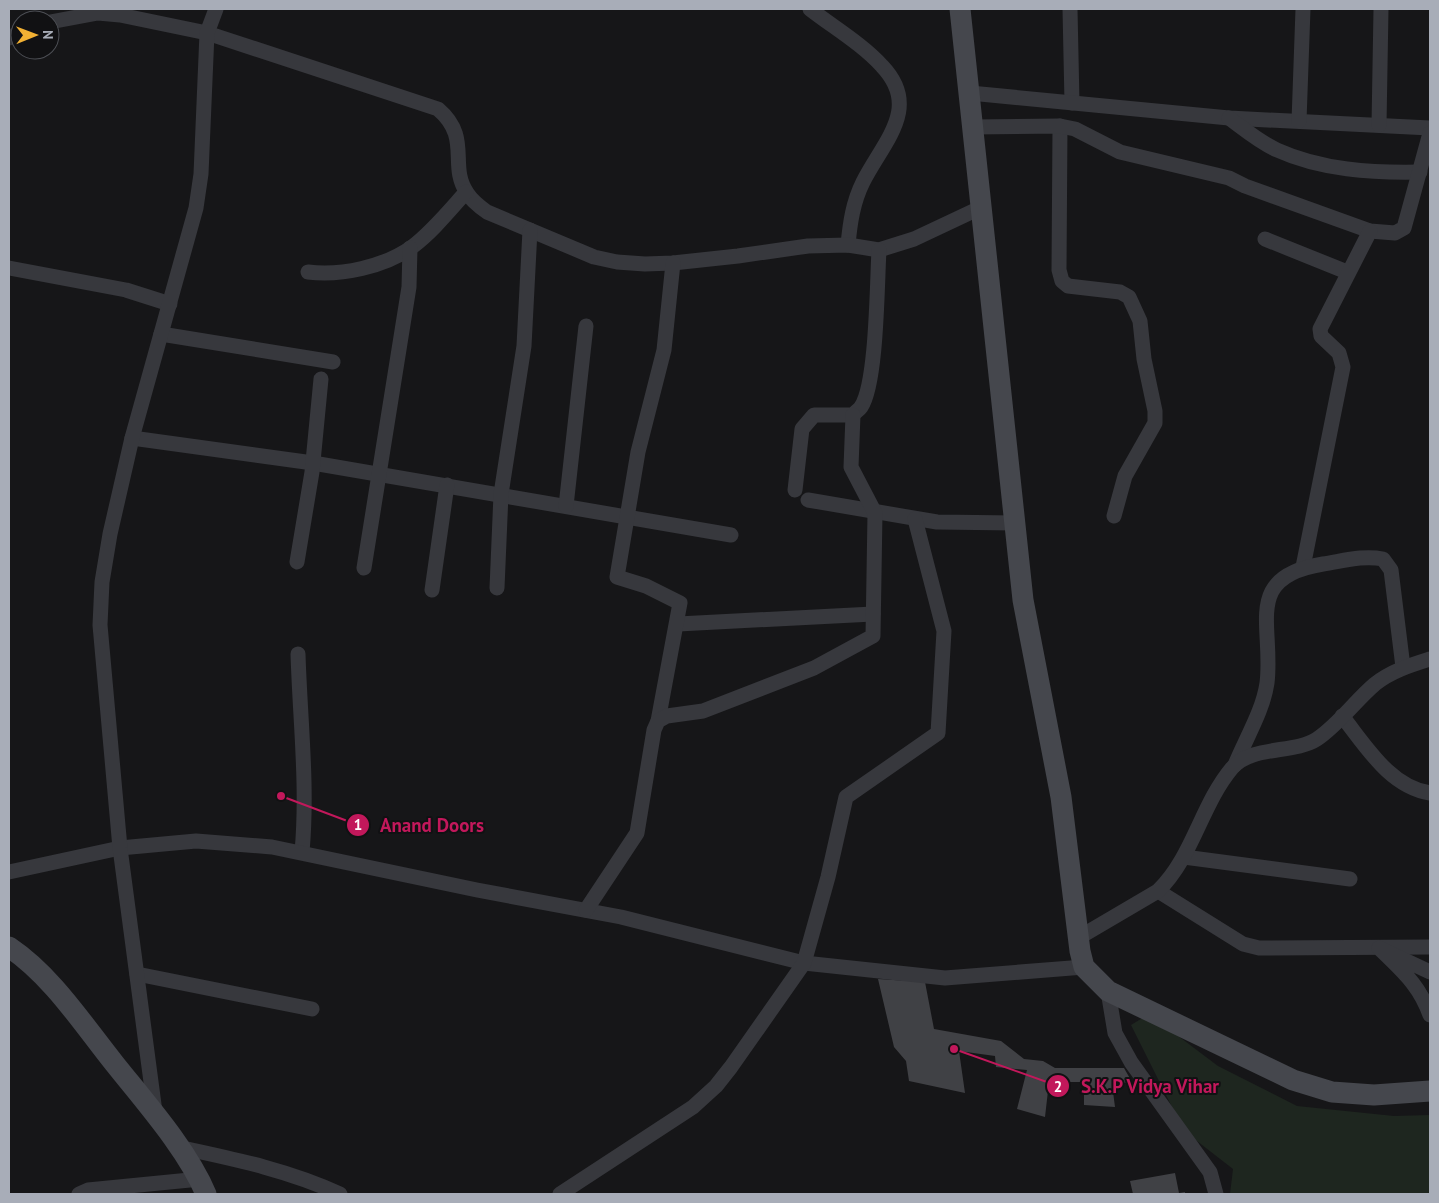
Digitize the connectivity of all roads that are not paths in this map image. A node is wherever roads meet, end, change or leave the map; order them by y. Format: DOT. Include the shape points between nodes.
graph roads {
  1 [pos="216,9"];
  2 [pos="810,9"];
  3 [pos="960,9"];
  4 [pos="1070,9"];
  5 [pos="1303,9"];
  6 [pos="1381,9"];
  7 [pos="97,11"];
  8 [pos="60,20"];
  9 [pos="207,33"];
  10 [pos="970,93"];
  11 [pos="1072,103"];
  12 [pos="1228,118"];
  13 [pos="1299,121"];
  14 [pos="1379,125"];
  15 [pos="1060,126"];
  16 [pos="972,127"];
  17 [pos="1430,128"];
  18 [pos="1430,133"];
  19 [pos="1420,172"];
  20 [pos="466,192"];
  21 [pos="982,207"];
  22 [pos="530,230"];
  23 [pos="1370,231"];
  24 [pos="1265,239"];
  25 [pos="848,245"];
  26 [pos="410,248"];
  27 [pos="879,250"];
  28 [pos="673,264"];
  29 [pos="9,268"];
  30 [pos="308,272"];
  31 [pos="1347,272"];
  32 [pos="170,304"];
  33 [pos="586,326"];
  34 [pos="161,334"];
  35 [pos="333,362"];
  36 [pos="321,378"];
  37 [pos="852,414"];
  38 [pos="132,438"];
  39 [pos="313,463"];
  40 [pos="380,474"];
  41 [pos="447,485"];
  42 [pos="795,490"];
  43 [pos="502,494"];
  44 [pos="808,500"];
  45 [pos="566,506"];
  46 [pos="875,513"];
  47 [pos="1114,516"];
  48 [pos="628,517"];
  49 [pos="915,519"];
  50 [pos="1015,523"];
  51 [pos="731,535"];
  52 [pos="297,562"];
  53 [pos="1303,567"];
  54 [pos="364,568"];
  55 [pos="497,588"];
  56 [pos="432,590"];
  57 [pos="874,614"];
  58 [pos="678,624"];
  59 [pos="298,654"];
  60 [pos="1430,659"];
  61 [pos="1403,667"];
  62 [pos="1342,716"];
  63 [pos="658,722"];
  64 [pos="1235,765"];
  65 [pos="1430,793"];
  66 [pos="120,848"];
  67 [pos="302,852"];
  68 [pos="1184,857"];
  69 [pos="9,872"];
  70 [pos="1350,880"];
  71 [pos="1158,891"];
  72 [pos="586,910"];
  73 [pos="1078,938"];
  74 [pos="9,947"];
  75 [pos="1379,948"];
  76 [pos="1430,948"];
  77 [pos="804,964"];
  78 [pos="1084,967"];
  79 [pos="1430,972"];
  80 [pos="136,974"];
  81 [pos="1108,991"];
  82 [pos="312,1009"];
  83 [pos="1430,1016"];
  84 [pos="1430,1091"];
  85 [pos="156,1115"];
  86 [pos="178,1147"];
  87 [pos="203,1187"];
  88 [pos="79,1194"];
  89 [pos="340,1194"];
  90 [pos="560,1194"];
  91 [pos="1216,1194"];
  1 -- 9 [label="street"];
  2 -- 25 [label="street" via="881,64 900,93 900,109 894,128 856,198"];
  3 -- 10 [label="main road"];
  4 -- 11 [label="street"];
  5 -- 13 [label="street"];
  6 -- 14 [label="street"];
  7 -- 8 [label="street"];
  7 -- 9 [label="street"];
  9 -- 20 [label="street" via="438,109 456,130 460,176"];
  9 -- 32 [label="street" via="201,174 196,208"];
  10 -- 11 [label="street"];
  10 -- 16 [label="main road"];
  11 -- 12 [label="street"];
  12 -- 13 [label="street"];
  12 -- 19 [label="street" via="1269,146 1291,156 1355,170"];
  13 -- 14 [label="street"];
  14 -- 17 [label="street"];
  15 -- 16 [label="street"];
  15 -- 23 [label="street" via="1075,129 1120,152 1229,178"];
  15 -- 47 [label="street" via="1060,275 1068,286 1120,292 1129,297 1140,321 1155,410 1151,433 1120,490"];
  16 -- 21 [label="main road"];
  18 -- 19 [label="street"];
  19 -- 23 [label="street" via="1404,228 1395,233"];
  20 -- 22 [label="street" via="487,212"];
  20 -- 26 [label="street"];
  21 -- 27 [label="street" via="914,239"];
  21 -- 50 [label="main road"];
  22 -- 28 [label="street" via="594,257 617,262"];
  22 -- 43 [label="street" via="524,346"];
  23 -- 31 [label="street"];
  24 -- 31 [label="street"];
  25 -- 27 [label="street"];
  25 -- 28 [label="street" via="808,246"];
  26 -- 30 [label="street" via="379,263 342,272"];
  26 -- 40 [label="street" via="410,287"];
  27 -- 37 [label="street" via="872,369 861,407"];
  28 -- 48 [label="street" via="664,350 638,452"];
  29 -- 32 [label="street" via="126,290"];
  31 -- 53 [label="street" via="1320,329 1321,336 1339,353 1343,367"];
  32 -- 34 [label="street"];
  33 -- 45 [label="street"];
  34 -- 35 [label="street"];
  34 -- 38 [label="street"];
  36 -- 39 [label="street"];
  37 -- 42 [label="street" via="814,414 806,421 802,429"];
  37 -- 46 [label="street" via="851,468"];
  38 -- 39 [label="street"];
  38 -- 66 [label="street" via="110,534 102,582 100,625"];
  39 -- 40 [label="street"];
  39 -- 52 [label="street"];
  40 -- 41 [label="street"];
  40 -- 54 [label="street"];
  41 -- 43 [label="street"];
  41 -- 56 [label="street"];
  43 -- 45 [label="street"];
  43 -- 55 [label="street"];
  44 -- 46 [label="street"];
  45 -- 48 [label="street"];
  46 -- 49 [label="street"];
  46 -- 57 [label="street"];
  48 -- 51 [label="street"];
  48 -- 58 [label="street" via="617,577 646,586 680,603"];
  49 -- 50 [label="street"];
  49 -- 77 [label="street" via="944,631 938,733 846,797"];
  50 -- 73 [label="main road" via="1032,656 1061,797"];
  53 -- 61 [label="street" via="1370,556 1383,559 1391,570"];
  53 -- 64 [label="street" via="1276,582 1271,596 1266,616 1267,683"];
  57 -- 58 [label="street"];
  57 -- 63 [label="street" via="873,636 829,661 703,711 667,716"];
  58 -- 63 [label="street"];
  59 -- 67 [label="street" via="306,793"];
  60 -- 61 [label="street"];
  61 -- 62 [label="street" via="1376,683"];
  62 -- 64 [label="street" via="1316,739 1300,746 1263,752"];
  62 -- 65 [label="street" via="1397,780 1409,788"];
  63 -- 72 [label="street" via="637,833"];
  64 -- 68 [label="street" via="1223,780"];
  66 -- 67 [label="street" via="196,841"];
  66 -- 69 [label="street"];
  66 -- 80 [label="street"];
  67 -- 72 [label="street"];
  68 -- 70 [label="street"];
  68 -- 71 [label="street"];
  71 -- 73 [label="street"];
  71 -- 75 [label="street" via="1243,944 1259,948"];
  72 -- 77 [label="street"];
  73 -- 78 [label="main road"];
  74 -- 85 [label="main road" via="42,974"];
  75 -- 76 [label="street"];
  75 -- 79 [label="street"];
  75 -- 83 [label="street" via="1424,996"];
  77 -- 78 [label="street" via="946,978"];
  77 -- 90 [label="street" via="731,1067 710,1091 693,1107"];
  78 -- 81 [label="main road"];
  80 -- 82 [label="street"];
  80 -- 85 [label="street"];
  81 -- 84 [label="main road" via="1293,1080 1332,1092 1374,1096"];
  81 -- 91 [label="street" via="1115,1032 1131,1062 1210,1172"];
  85 -- 86 [label="main road"];
  86 -- 87 [label="main road"];
  86 -- 89 [label="street" via="292,1174"];
  87 -- 88 [label="street" via="88,1190"];
}
